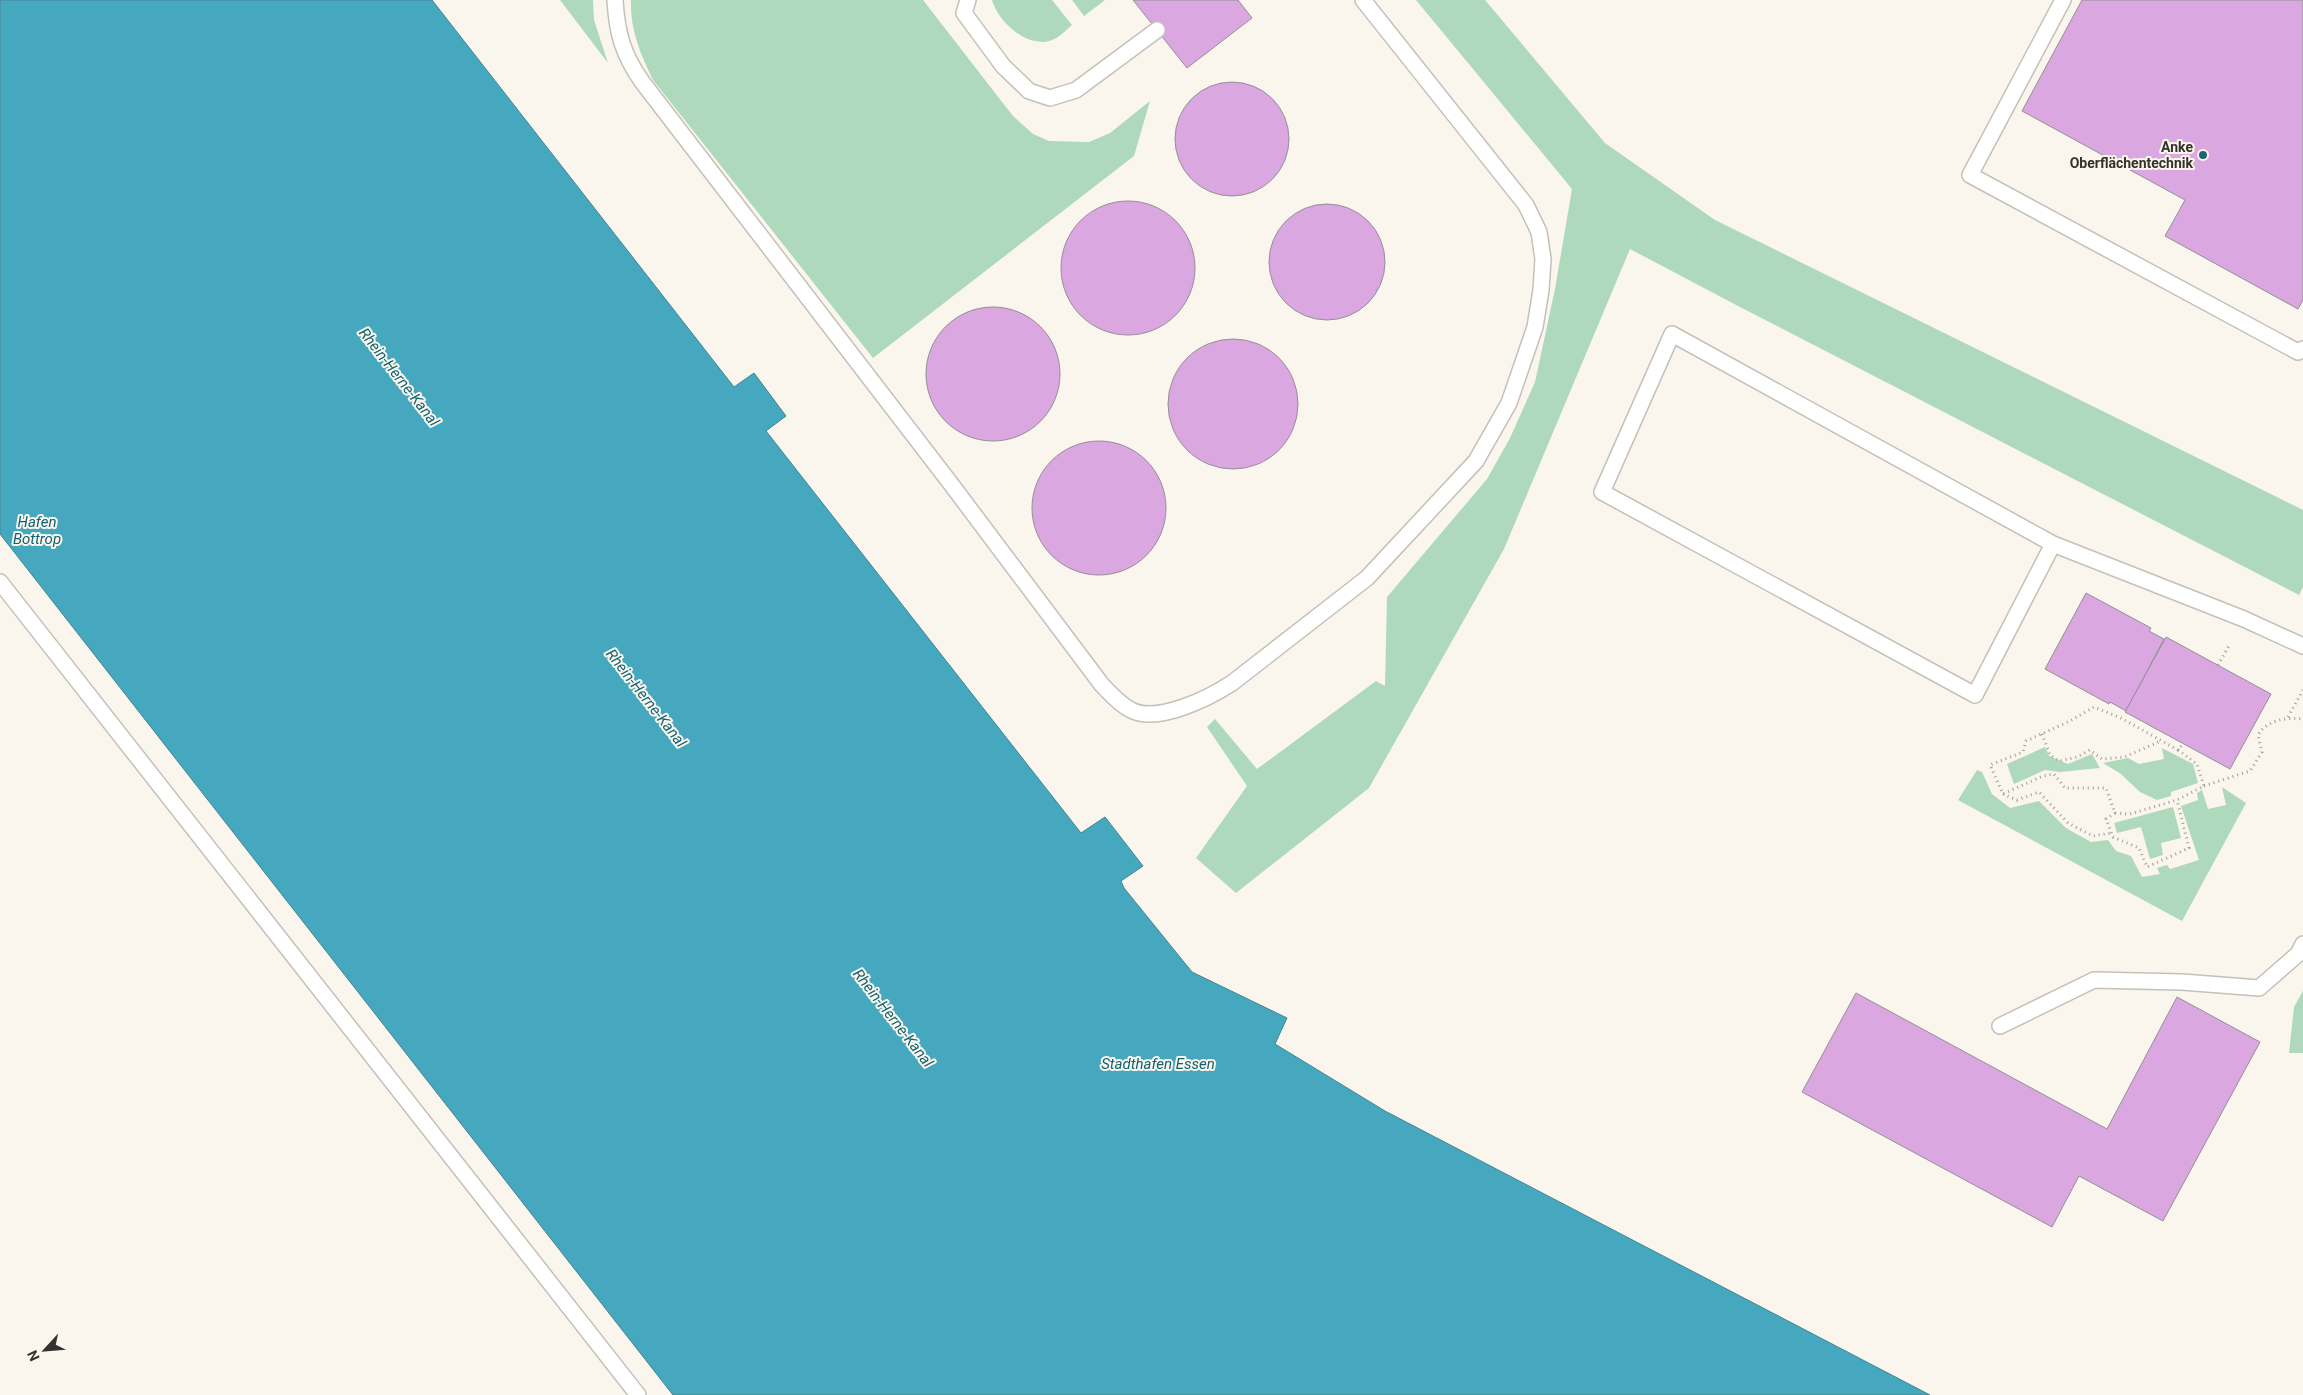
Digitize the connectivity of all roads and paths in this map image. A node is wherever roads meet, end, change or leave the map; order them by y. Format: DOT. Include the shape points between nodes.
graph roads {
  1 [pos="615,0"];
  2 [pos="1363,0"];
  3 [pos="2063,0"];
  4 [pos="963,4"];
  5 [pos="1157,30"];
  6 [pos="2303,349"];
  7 [pos="2053,544"];
  8 [pos="0,582"];
  9 [pos="2303,646"];
  10 [pos="2303,690"];
  11 [pos="2288,717"];
  12 [pos="2303,719"];
  13 [pos="2042,734"];
  14 [pos="2161,741"];
  15 [pos="2183,744"];
  16 [pos="2178,750"];
  17 [pos="2204,786"];
  18 [pos="2003,794"];
  19 [pos="2177,800"];
  20 [pos="2115,813"];
  21 [pos="2111,833"];
  22 [pos="2303,944"];
  23 [pos="2000,1026"];
  24 [pos="638,1395"];
  1 -- 2 [label="lane" via="621,45 643,83 1102,684 1124,705 1145,715 1210,697 1367,578 1476,461 1509,403 1525,362 1541,290 1543,259 1539,232 1526,205"];
  3 -- 6 [label="lane" via="1970,175 2298,352"];
  4 -- 5 [label="lane" via="1003,66 1029,91 1050,98 1076,90"];
  7 -- 7 [label="lane" via="1672,334 1602,492 1976,694"];
  7 -- 9 [label="lane" via="2244,619"];
  8 -- 24 [label="lane"];
  10 -- 11 [label="path"];
  11 -- 12 [label="path"];
  11 -- 17 [label="path" via="2263,727 2258,735 2262,752 2250,771"];
  13 -- 14 [label="path" via="2094,707"];
  13 -- 14 [label="path" via="2050,755 2059,761 2090,750 2102,759 2124,757"];
  13 -- 18 [label="path" via="2026,741 2023,752 1990,765"];
  14 -- 16 [label="path"];
  15 -- 16 [label="path"];
  16 -- 17 [label="path" via="2197,764"];
  17 -- 19 [label="path"];
  18 -- 20 [label="path" via="2054,774 2065,788 2106,788"];
  18 -- 21 [label="path" via="2017,800 2039,792 2068,823 2093,836"];
  19 -- 20 [label="path" via="2130,814"];
  19 -- 21 [label="path" via="2188,848 2147,867 2139,848 2113,838"];
  20 -- 21 [label="path" via="2106,818"];
  22 -- 23 [label="lane" via="2298,954 2259,988 2094,980"];
}
